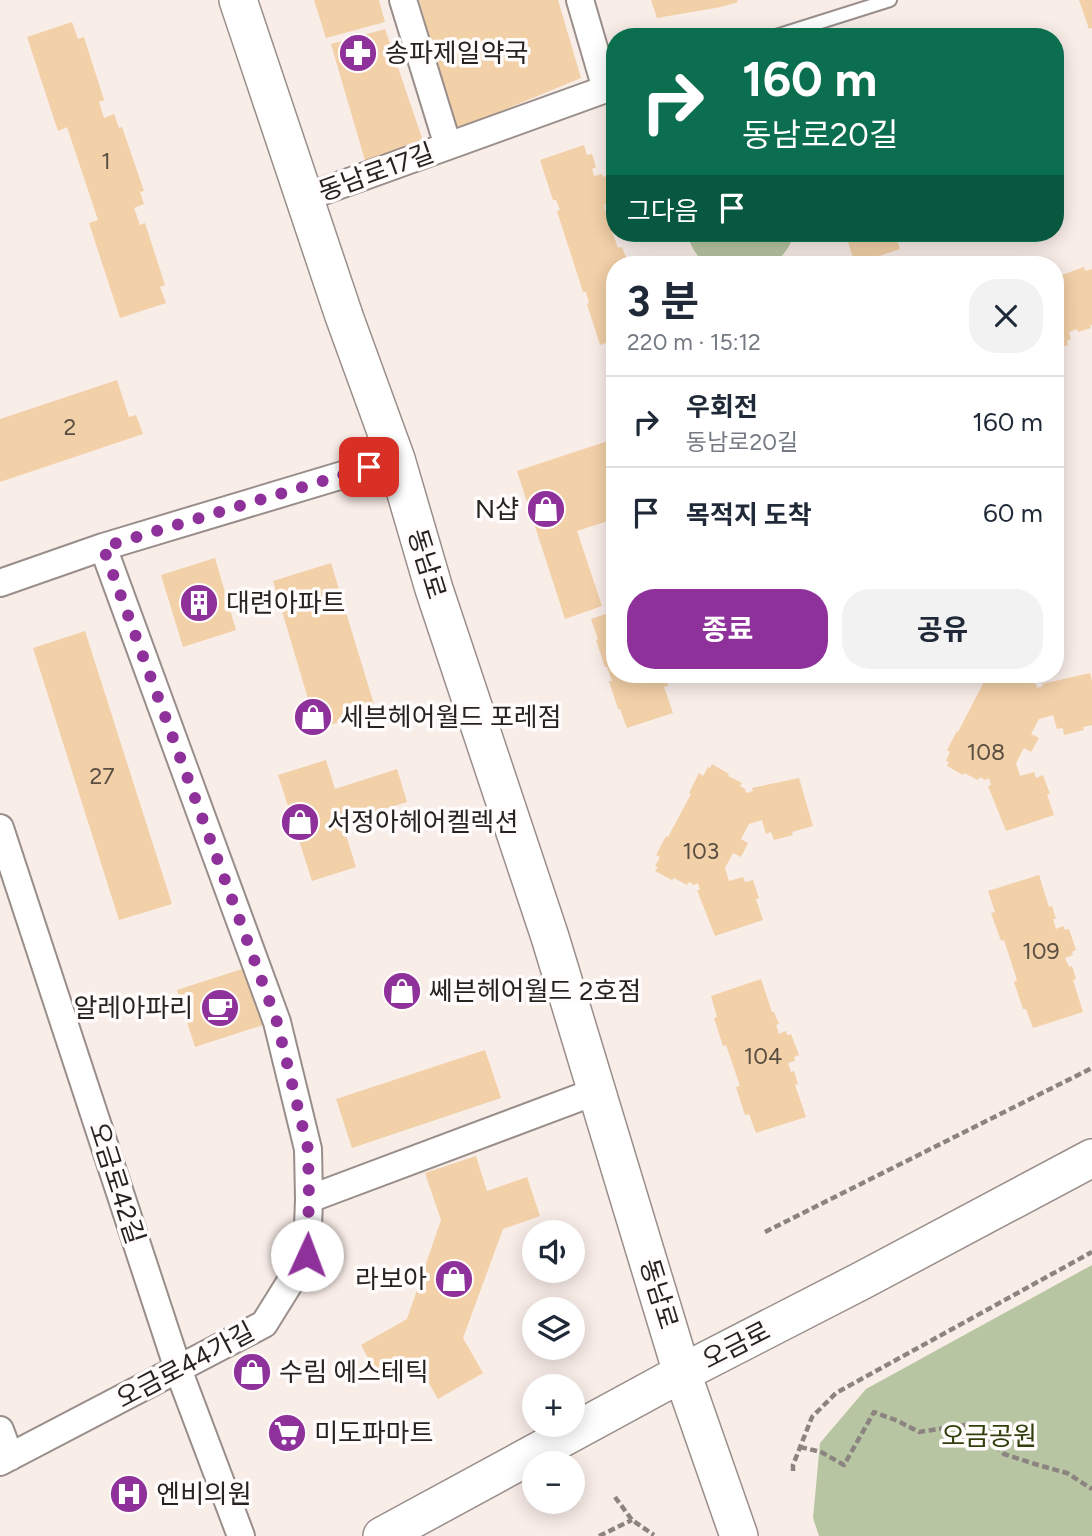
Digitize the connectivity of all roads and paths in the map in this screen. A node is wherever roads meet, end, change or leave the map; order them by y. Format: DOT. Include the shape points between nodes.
graph roads {
  1 [pos="238,0"];
  2 [pos="403,0"];
  3 [pos="580,0"];
  4 [pos="890,0"];
  5 [pos="802,28"];
  6 [pos="606,76"];
  7 [pos="606,89"];
  8 [pos="448,146"];
  9 [pos="304,198"];
  10 [pos="396,459"];
  11 [pos="103,547"];
  12 [pos="0,583"];
  13 [pos="0,828"];
  14 [pos="1092,1068"];
  15 [pos="597,1091"];
  16 [pos="1092,1158"];
  17 [pos="309,1199"];
  18 [pos="765,1232"];
  19 [pos="1092,1252"];
  20 [pos="178,1369"];
  21 [pos="682,1373"];
  22 [pos="0,1430"];
  23 [pos="800,1447"];
  24 [pos="5,1459"];
  25 [pos="793,1471"];
  26 [pos="1092,1489"];
  27 [pos="615,1497"];
  28 [pos="632,1520"];
  29 [pos="654,1535"];
  30 [pos="241,1536"];
  31 [pos="382,1536"];
  32 [pos="599,1536"];
  33 [pos="739,1536"];
  1 -- 9 [label="main road, 동남로"];
  2 -- 8 [label="street, 동남로17길"];
  3 -- 6 [label="street, 동남로17길"];
  4 -- 5 [label="lane"];
  7 -- 8 [label="street, 동남로17길"];
  8 -- 9 [label="street, 동남로17길"];
  9 -- 10 [label="main road, 동남로"];
  10 -- 11 [label="street"];
  10 -- 15 [label="main road, 동남로"];
  11 -- 12 [label="street"];
  11 -- 17 [label="street, 오금로44가길" via="277,1022 308,1149"];
  13 -- 20 [label="street, 오금로42길"];
  14 -- 18 [label="path"];
  15 -- 17 [label="street"];
  15 -- 21 [label="main road, 동남로"];
  16 -- 21 [label="main road, 오금로"];
  17 -- 20 [label="street, 오금로44가길" via="307,1255 264,1324"];
  19 -- 23 [label="path" via="836,1393 812,1417"];
  20 -- 24 [label="street, 오금로44가길"];
  20 -- 30 [label="street, 오금로42길"];
  21 -- 31 [label="main road, 오금로"];
  21 -- 33 [label="main road, 동남로"];
  22 -- 24 [label="street, 오금로44가길"];
  23 -- 25 [label="path"];
  23 -- 26 [label="path" via="844,1465 874,1412 919,1432 966,1425 1004,1454 1067,1473"];
  27 -- 28 [label="path"];
  28 -- 29 [label="path"];
  28 -- 32 [label="path"];
}
